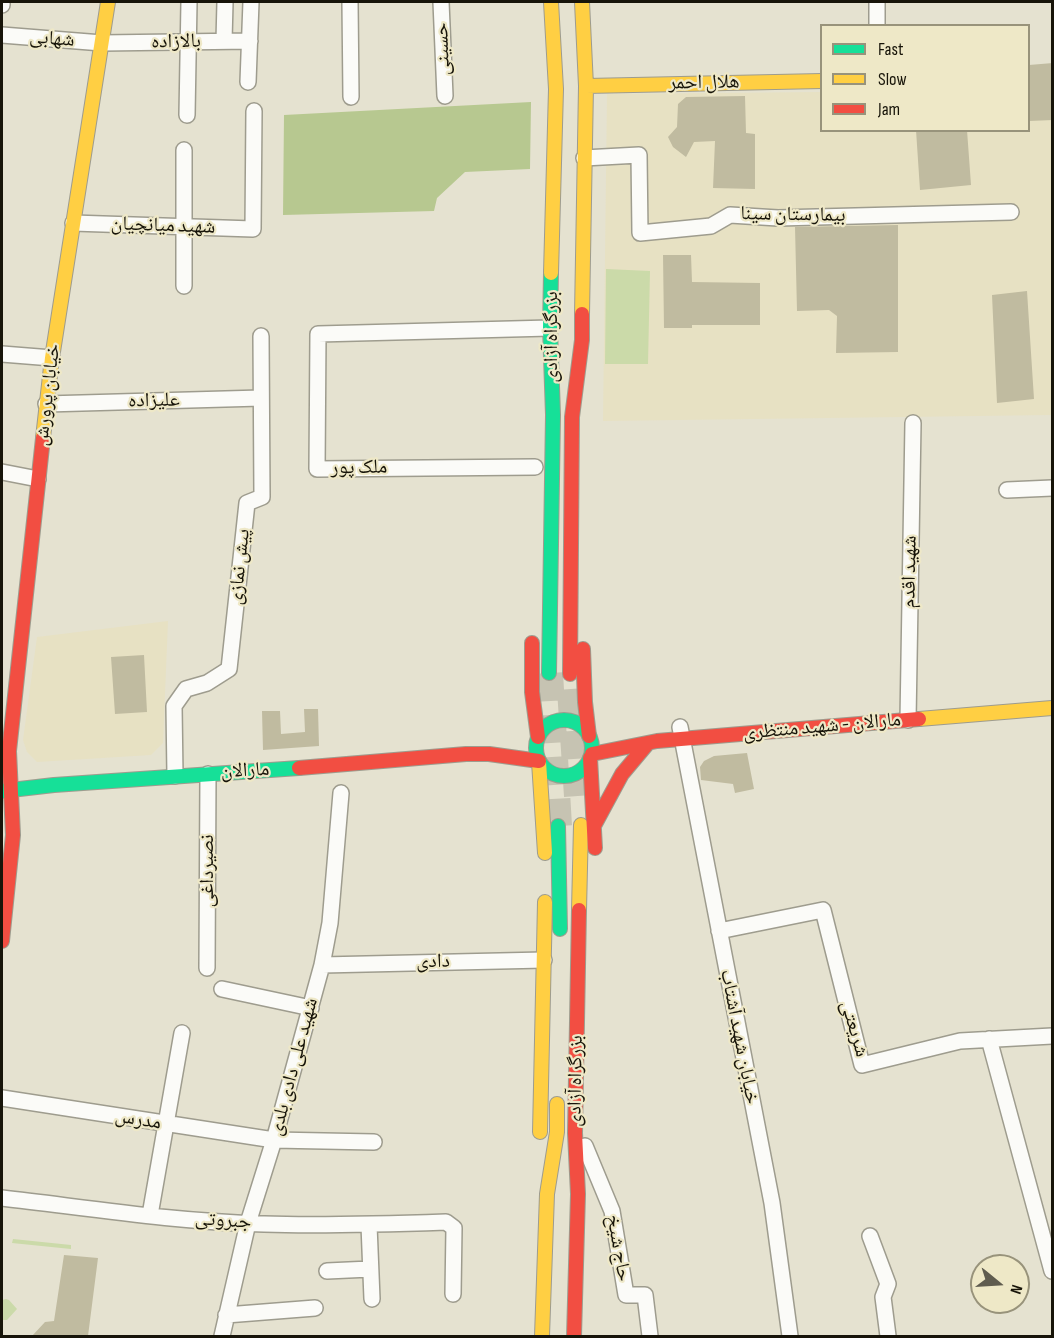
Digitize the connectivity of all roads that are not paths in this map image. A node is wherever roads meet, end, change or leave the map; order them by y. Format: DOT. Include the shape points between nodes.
graph roads {
  1 [pos="108,2"];
  2 [pos="189,2"];
  3 [pos="225,2"];
  4 [pos="251,2"];
  5 [pos="350,2"];
  6 [pos="441,2"];
  7 [pos="551,2"];
  8 [pos="582,2"];
  9 [pos="877,2"];
  10 [pos="877,24"];
  11 [pos="2,35"];
  12 [pos="224,41"];
  13 [pos="249,41"];
  14 [pos="188,42"];
  15 [pos="102,43"];
  16 [pos="820,81"];
  17 [pos="248,82"];
  18 [pos="586,86"];
  19 [pos="445,96"];
  20 [pos="351,97"];
  21 [pos="254,111"];
  22 [pos="187,115"];
  23 [pos="184,150"];
  24 [pos="584,158"];
  25 [pos="1011,212"];
  26 [pos="73,223"];
  27 [pos="183,226"];
  28 [pos="184,286"];
  29 [pos="550,327"];
  30 [pos="261,336"];
  31 [pos="582,340"];
  32 [pos="2,354"];
  33 [pos="52,358"];
  34 [pos="539,393"];
  35 [pos="261,398"];
  36 [pos="46,404"];
  37 [pos="913,423"];
  38 [pos="535,467"];
  39 [pos="2,472"];
  40 [pos="38,479"];
  41 [pos="1053,488"];
  42 [pos="1007,490"];
  43 [pos="531,625"];
  44 [pos="549,673"];
  45 [pos="570,674"];
  46 [pos="585,702"];
  47 [pos="534,708"];
  48 [pos="1053,708"];
  49 [pos="908,720"];
  50 [pos="680,733"];
  51 [pos="589,736"];
  52 [pos="537,739"];
  53 [pos="648,743"];
  54 [pos="489,754"];
  55 [pos="591,756"];
  56 [pos="539,761"];
  57 [pos="208,774"];
  58 [pos="175,776"];
  59 [pos="6,791"];
  60 [pos="341,793"];
  61 [pos="592,796"];
  62 [pos="542,798"];
  63 [pos="588,824"];
  64 [pos="558,826"];
  65 [pos="594,860"];
  66 [pos="719,931"];
  67 [pos="2,940"];
  68 [pos="560,943"];
  69 [pos="544,960"];
  70 [pos="322,965"];
  71 [pos="207,968"];
  72 [pos="222,989"];
  73 [pos="311,1008"];
  74 [pos="182,1033"];
  75 [pos="1053,1036"];
  76 [pos="989,1039"];
  77 [pos="558,1085"];
  78 [pos="2,1098"];
  79 [pos="589,1098"];
  80 [pos="166,1124"];
  81 [pos="274,1140"];
  82 [pos="374,1142"];
  83 [pos="585,1146"];
  84 [pos="547,1194"];
  85 [pos="578,1194"];
  86 [pos="2,1198"];
  87 [pos="150,1215"];
  88 [pos="248,1223"];
  89 [pos="369,1225"];
  90 [pos="870,1236"];
  91 [pos="370,1269"];
  92 [pos="327,1271"];
  93 [pos="1053,1271"];
  94 [pos="453,1294"];
  95 [pos="372,1299"];
  96 [pos="315,1308"];
  97 [pos="226,1315"];
  98 [pos="222,1336"];
  99 [pos="542,1336"];
  100 [pos="574,1336"];
  101 [pos="650,1336"];
  102 [pos="790,1336"];
  103 [pos="888,1336"];
  1 -- 15 [label="main road, خیابان پرورش"];
  2 -- 14 [label="street"];
  3 -- 12 [label="street"];
  4 -- 13 [label="street"];
  5 -- 20 [label="street"];
  6 -- 19 [label="street, حسینی"];
  7 -- 29 [label="main road, بزرگراه آزادی" via="556,89"];
  8 -- 18 [label="main road, بزرگراه آزادی"];
  9 -- 10 [label="street"];
  11 -- 15 [label="street, شهابی"];
  12 -- 13 [label="street, بالازاده"];
  12 -- 14 [label="street, بالازاده"];
  13 -- 17 [label="street"];
  14 -- 15 [label="street, بالازاده"];
  14 -- 22 [label="street"];
  15 -- 26 [label="main road, خیابان پرورش"];
  16 -- 18 [label="main road, هلال احمر"];
  18 -- 24 [label="main road, بزرگراه آزادی"];
  21 -- 27 [label="street, شهید میانچیان" via="253,228"];
  23 -- 27 [label="street"];
  24 -- 25 [label="street, بیمارستان سینا" via="639,155 640,233 711,226 730,215 778,218"];
  24 -- 31 [label="main road, بزرگراه آزادی"];
  26 -- 27 [label="street, شهید میانچیان"];
  26 -- 33 [label="main road, خیابان پرورش"];
  27 -- 28 [label="street"];
  29 -- 34 [label="main road"];
  29 -- 38 [label="street, ملک پور" via="318,334 317,469"];
  29 -- 44 [label="main road, بزرگراه آزادی" via="553,415"];
  30 -- 35 [label="street, پیش نمازی"];
  31 -- 45 [label="main road, بزرگراه آزادی" via="572,417"];
  31 -- 46 [label="main road, بزرگراه آزادی" via="586,425"];
  32 -- 33 [label="street"];
  33 -- 36 [label="main road, خیابان پرورش"];
  35 -- 36 [label="street, علیزاده"];
  35 -- 58 [label="street, پیش نمازی" via="262,497 247,503 229,669 207,683 186,689 174,706"];
  36 -- 40 [label="main road, خیابان پرورش"];
  37 -- 49 [label="street, شهید اقدم"];
  39 -- 40 [label="street"];
  40 -- 59 [label="main road, خیابان پرورش"];
  41 -- 42 [label="street"];
  43 -- 47 [label="main road"];
  46 -- 47 [label="main road" via="560,716"];
  46 -- 51 [label="main road, بزرگراه آزادی"];
  47 -- 52 [label="main road"];
  48 -- 49 [label="main road, مارالان - شهید منتظری"];
  49 -- 50 [label="main road, مارالان - شهید منتظری"];
  50 -- 53 [label="main road, مارالان - شهید منتظری"];
  50 -- 66 [label="street, خیابان شهید آشتاب"];
  51 -- 52 [label="main road" via="579,724 564,720 549,725"];
  51 -- 55 [label="main road"];
  52 -- 54 [label="main road, مارالان"];
  52 -- 56 [label="main road"];
  53 -- 55 [label="main road, مارالان - شهید منتظری"];
  53 -- 63 [label="main road"];
  54 -- 56 [label="main road, مارالان"];
  54 -- 57 [label="main road, مارالان"];
  55 -- 56 [label="main road" via="581,771 566,777 550,773"];
  55 -- 61 [label="main road"];
  56 -- 62 [label="main road"];
  57 -- 58 [label="main road, مارالان"];
  57 -- 71 [label="street, نصیرداغی"];
  58 -- 59 [label="main road, مارالان"];
  59 -- 67 [label="main road, خیابان پرورش" via="13,835"];
  60 -- 70 [label="street, شهید علی دادی بلدی" via="330,923"];
  61 -- 62 [label="main road" via="579,786 563,785"];
  61 -- 63 [label="main road"];
  62 -- 69 [label="main road" via="546,846"];
  63 -- 65 [label="main road"];
  63 -- 85 [label="main road, بزرگراه آزادی" via="575,1133"];
  64 -- 68 [label="main road"];
  66 -- 76 [label="street, شریعتی" via="823,909 862,1065 960,1041"];
  66 -- 102 [label="street, خیابان شهید آشتاب" via="772,1203"];
  69 -- 70 [label="street, دادی"];
  69 -- 84 [label="main road" via="540,1135"];
  70 -- 73 [label="street, شهید علی دادی بلدی"];
  72 -- 73 [label="street"];
  73 -- 81 [label="street, شهید علی دادی بلدی"];
  74 -- 80 [label="street"];
  75 -- 76 [label="street, شریعتی"];
  76 -- 93 [label="street"];
  77 -- 84 [label="main road, بزرگراه آزادی" via="557,1132"];
  78 -- 80 [label="street, مدرس"];
  79 -- 83 [label="main road"];
  80 -- 81 [label="street, مدرس"];
  80 -- 87 [label="street"];
  81 -- 82 [label="street, مدرس"];
  81 -- 88 [label="street, شهید علی دادی بلدی"];
  83 -- 85 [label="main road"];
  83 -- 101 [label="street, حاج شیخ" via="612,1211 626,1295 645,1295"];
  84 -- 99 [label="main road, بزرگراه آزادی"];
  85 -- 100 [label="main road, بزرگراه آزادی"];
  86 -- 87 [label="street, جبروتی"];
  87 -- 88 [label="street, جبروتی"];
  88 -- 89 [label="street, جبروتی"];
  88 -- 97 [label="street, شهید علی دادی بلدی"];
  89 -- 91 [label="street"];
  89 -- 94 [label="street, جبروتی" via="446,1222 454,1228"];
  90 -- 103 [label="street" via="888,1284 883,1297"];
  91 -- 92 [label="street"];
  91 -- 95 [label="street"];
  96 -- 97 [label="street"];
  97 -- 98 [label="street, شهید علی دادی بلدی"];
}
